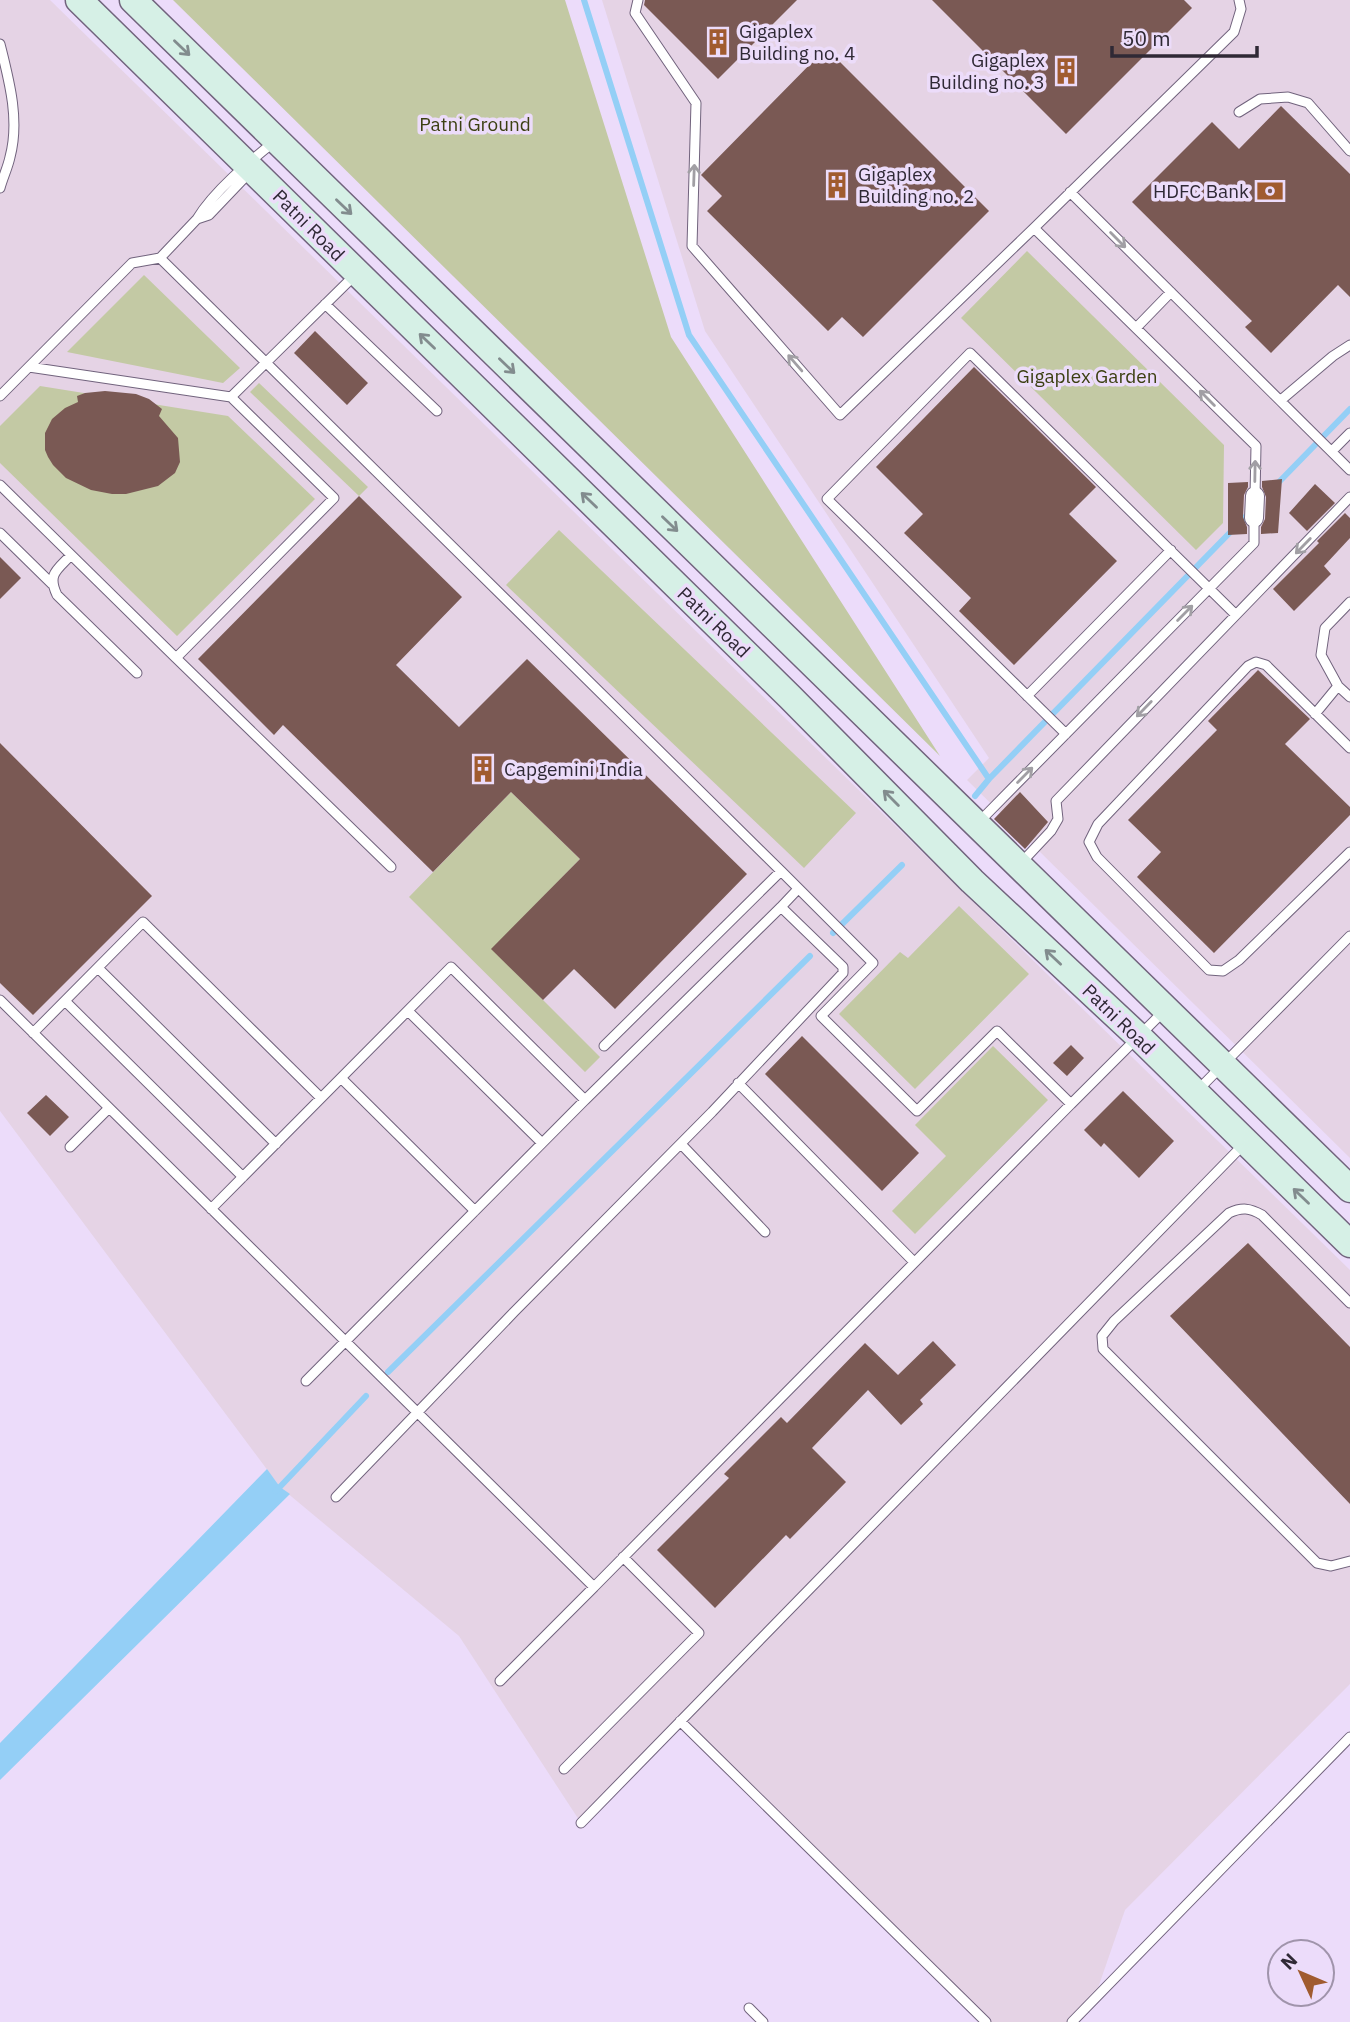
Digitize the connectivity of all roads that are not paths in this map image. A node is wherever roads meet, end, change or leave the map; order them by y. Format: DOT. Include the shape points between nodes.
graph roads {
  1 [pos="79,0"];
  2 [pos="133,0"];
  3 [pos="638,0"];
  4 [pos="1239,0"];
  5 [pos="0,44"];
  6 [pos="1239,112"];
  7 [pos="276,140"];
  8 [pos="1350,151"];
  9 [pos="250,166"];
  10 [pos="0,188"];
  11 [pos="1070,192"];
  12 [pos="1034,228"];
  13 [pos="160,258"];
  14 [pos="357,273"];
  15 [pos="1171,292"];
  16 [pos="325,304"];
  17 [pos="1136,328"];
  18 [pos="1350,345"];
  19 [pos="266,363"];
  20 [pos="29,367"];
  21 [pos="0,396"];
  22 [pos="231,397"];
  23 [pos="1281,400"];
  24 [pos="438,411"];
  25 [pos="1350,433"];
  26 [pos="1332,451"];
  27 [pos="1350,470"];
  28 [pos="0,485"];
  29 [pos="1255,496"];
  30 [pos="1350,497"];
  31 [pos="1254,518"];
  32 [pos="0,533"];
  33 [pos="1171,550"];
  34 [pos="71,555"];
  35 [pos="52,584"];
  36 [pos="1209,588"];
  37 [pos="1350,602"];
  38 [pos="1236,615"];
  39 [pos="176,658"];
  40 [pos="137,673"];
  41 [pos="1338,686"];
  42 [pos="1027,696"];
  43 [pos="1350,697"];
  44 [pos="1315,713"];
  45 [pos="1066,734"];
  46 [pos="1350,748"];
  47 [pos="978,823"];
  48 [pos="1350,852"];
  49 [pos="1019,865"];
  50 [pos="391,867"];
  51 [pos="781,871"];
  52 [pos="802,893"];
  53 [pos="781,907"];
  54 [pos="1350,936"];
  55 [pos="98,968"];
  56 [pos="0,1000"];
  57 [pos="65,1001"];
  58 [pos="1167,1009"];
  59 [pos="408,1011"];
  60 [pos="33,1033"];
  61 [pos="1139,1037"];
  62 [pos="604,1046"];
  63 [pos="1223,1065"];
  64 [pos="341,1078"];
  65 [pos="738,1083"];
  66 [pos="1196,1093"];
  67 [pos="321,1098"];
  68 [pos="585,1100"];
  69 [pos="1071,1104"];
  70 [pos="109,1108"];
  71 [pos="1246,1142"];
  72 [pos="542,1143"];
  73 [pos="276,1144"];
  74 [pos="681,1144"];
  75 [pos="70,1147"];
  76 [pos="243,1177"];
  77 [pos="1350,1189"];
  78 [pos="211,1209"];
  79 [pos="475,1211"];
  80 [pos="765,1233"];
  81 [pos="1350,1244"];
  82 [pos="915,1262"];
  83 [pos="1350,1303"];
  84 [pos="346,1342"];
  85 [pos="306,1381"];
  86 [pos="417,1414"];
  87 [pos="336,1497"];
  88 [pos="623,1557"];
  89 [pos="1350,1561"];
  90 [pos="594,1587"];
  91 [pos="500,1681"];
  92 [pos="681,1721"];
  93 [pos="1350,1737"];
  94 [pos="564,1769"];
  95 [pos="581,1823"];
  96 [pos="749,2008"];
  97 [pos="763,2022"];
  98 [pos="986,2022"];
  99 [pos="1072,2022"];
  1 -- 9 [label="main road, Patni Road"];
  2 -- 7 [label="main road, Patni Road, one-way"];
  12 -- 3 [label="lane, one-way" via="840,415 692,246 696,103 635,13"];
  4 -- 11 [label="lane" via="1234,32"];
  5 -- 10 [label="lane" via="15,120 11,155"];
  6 -- 8 [label="lane" via="1259,99 1288,97 1308,103"];
  7 -- 9 [label="lane"];
  7 -- 47 [label="main road, Patni Road, one-way"];
  9 -- 13 [label="lane" via="203,209"];
  9 -- 14 [label="main road, Patni Road"];
  11 -- 12 [label="lane"];
  11 -- 15 [label="lane, one-way"];
  12 -- 17 [label="lane"];
  13 -- 19 [label="lane"];
  13 -- 20 [label="lane" via="132,263"];
  14 -- 16 [label="lane"];
  61 -- 14 [label="main road, Patni Road, one-way" via="972,881"];
  15 -- 17 [label="lane"];
  15 -- 23 [label="lane"];
  16 -- 19 [label="lane"];
  16 -- 24 [label="lane"];
  29 -- 17 [label="lane, one-way" via="1256,446"];
  18 -- 23 [label="lane"];
  19 -- 22 [label="lane"];
  19 -- 51 [label="lane"];
  20 -- 21 [label="lane"];
  20 -- 22 [label="lane"];
  22 -- 39 [label="lane" via="334,498"];
  23 -- 26 [label="lane"];
  25 -- 26 [label="lane"];
  26 -- 27 [label="lane"];
  28 -- 34 [label="lane"];
  29 -- 31 [label="street"];
  30 -- 38 [label="lane, one-way"];
  31 -- 36 [label="lane" via="1254,543"];
  32 -- 35 [label="lane"];
  33 -- 36 [label="lane"];
  33 -- 42 [label="lane"];
  33 -- 42 [label="lane" via="970,353 827,499"];
  34 -- 35 [label="lane" via="52,575"];
  34 -- 39 [label="lane"];
  35 -- 40 [label="lane" via="57,595"];
  36 -- 38 [label="lane"];
  45 -- 36 [label="lane, one-way"];
  37 -- 41 [label="lane" via="1325,628 1321,656"];
  38 -- 49 [label="lane, one-way" via="1056,801 1058,819"];
  39 -- 50 [label="lane"];
  41 -- 43 [label="lane"];
  41 -- 44 [label="lane"];
  42 -- 45 [label="lane"];
  44 -- 46 [label="lane"];
  44 -- 48 [label="lane" via="1266,664 1248,666 1098,824 1089,842 1097,858 1209,970 1223,971"];
  47 -- 45 [label="lane, one-way"];
  47 -- 49 [label="main road, Patni Road"];
  49 -- 58 [label="main road, Patni Road"];
  51 -- 52 [label="lane"];
  51 -- 62 [label="lane"];
  52 -- 53 [label="lane"];
  52 -- 69 [label="lane" via="873,963 821,1016 917,1111 996,1031"];
  53 -- 65 [label="lane" via="836,958 842,973"];
  53 -- 68 [label="lane"];
  54 -- 63 [label="lane"];
  55 -- 57 [label="lane"];
  55 -- 67 [label="lane" via="143,922"];
  55 -- 73 [label="lane"];
  56 -- 60 [label="lane"];
  57 -- 60 [label="lane"];
  57 -- 76 [label="lane"];
  58 -- 61 [label="lane"];
  58 -- 63 [label="main road, Patni Road"];
  59 -- 64 [label="lane"];
  59 -- 68 [label="lane" via="451,967"];
  59 -- 72 [label="lane"];
  60 -- 70 [label="lane"];
  61 -- 66 [label="main road, Patni Road"];
  61 -- 69 [label="lane"];
  63 -- 66 [label="lane"];
  63 -- 77 [label="main road, Patni Road"];
  64 -- 67 [label="lane"];
  64 -- 79 [label="lane"];
  65 -- 74 [label="lane"];
  65 -- 82 [label="lane"];
  66 -- 71 [label="main road, Patni Road"];
  67 -- 73 [label="lane"];
  68 -- 72 [label="lane"];
  69 -- 82 [label="lane"];
  70 -- 75 [label="lane"];
  70 -- 78 [label="lane"];
  81 -- 71 [label="main road, Patni Road, one-way"];
  71 -- 92 [label="lane"];
  72 -- 79 [label="lane"];
  73 -- 76 [label="lane"];
  74 -- 80 [label="lane"];
  74 -- 86 [label="lane"];
  76 -- 78 [label="lane"];
  78 -- 84 [label="lane"];
  79 -- 84 [label="lane"];
  82 -- 88 [label="lane"];
  83 -- 89 [label="lane" via="1262,1215 1239,1208 1102,1336 1103,1349 1317,1563 1331,1566"];
  84 -- 85 [label="lane"];
  84 -- 86 [label="lane"];
  86 -- 87 [label="lane"];
  86 -- 90 [label="lane"];
  88 -- 90 [label="lane"];
  88 -- 94 [label="lane" via="699,1633"];
  90 -- 91 [label="lane"];
  92 -- 95 [label="lane"];
  92 -- 98 [label="lane"];
  93 -- 99 [label="lane"];
  96 -- 97 [label="lane"];
}
